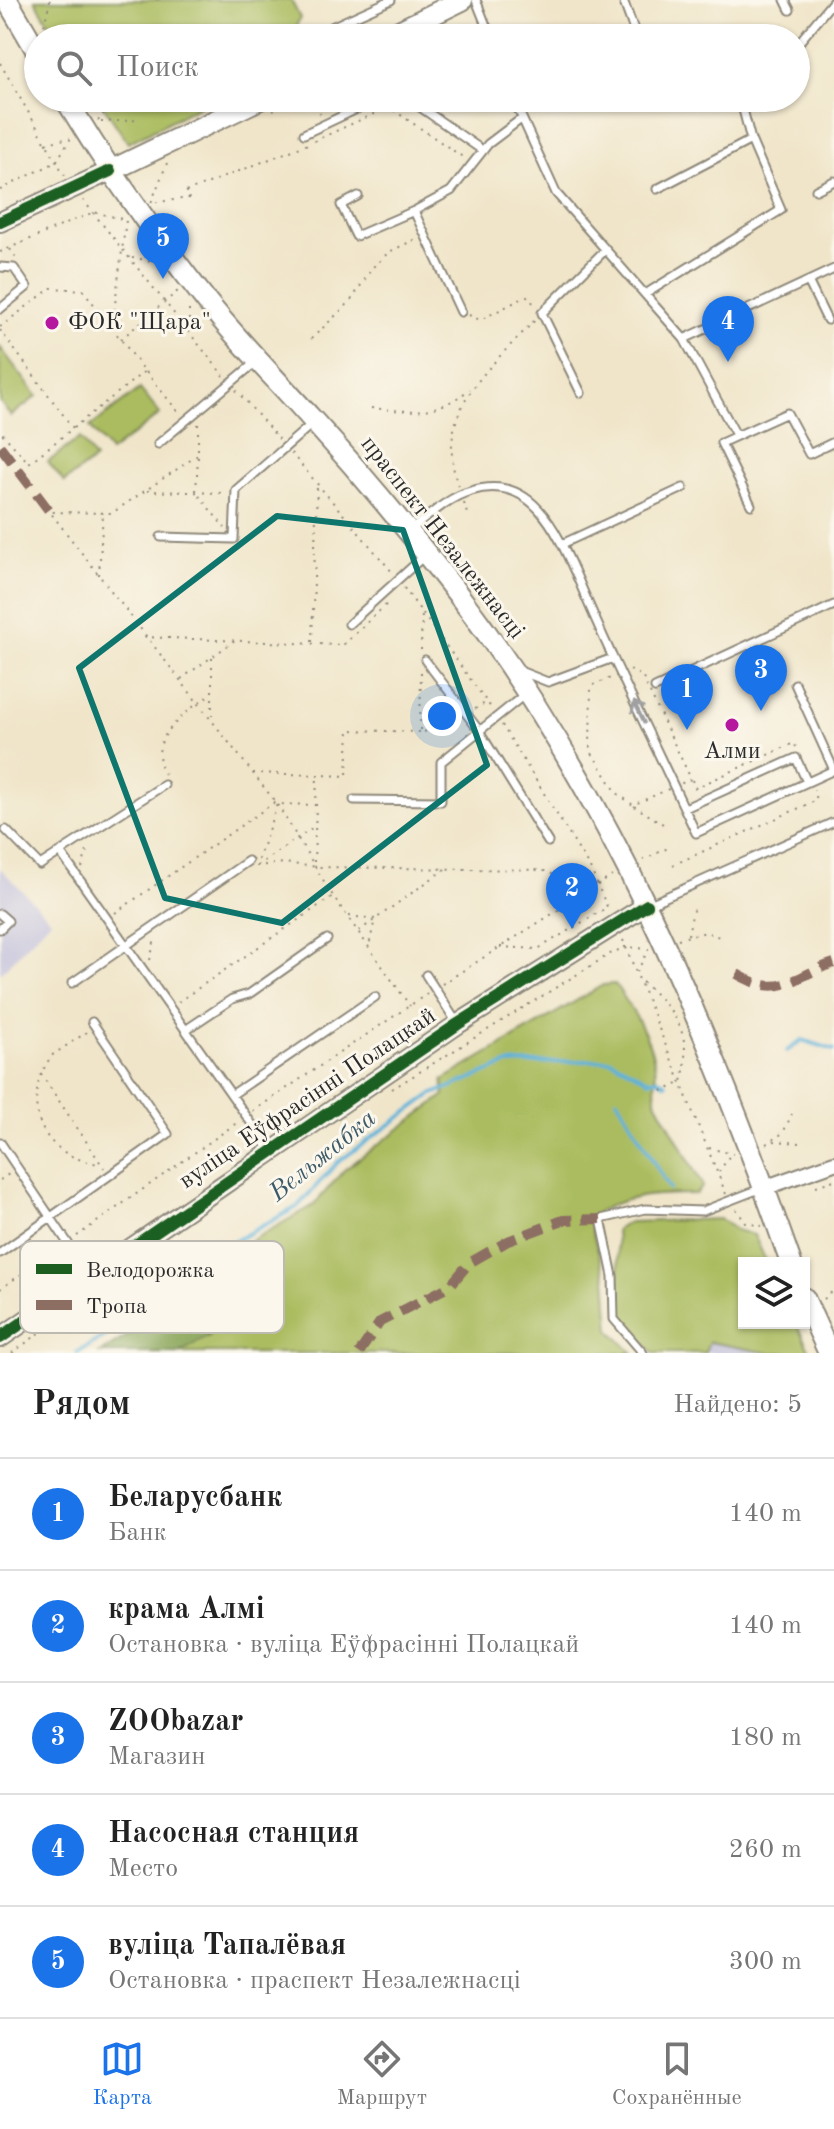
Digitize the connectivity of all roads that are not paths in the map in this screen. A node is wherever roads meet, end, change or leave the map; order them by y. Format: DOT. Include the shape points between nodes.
graph roads {
  1 [pos="7,0"];
  2 [pos="391,0"];
  3 [pos="462,0"];
  4 [pos="476,0"];
  5 [pos="623,0"];
  6 [pos="785,0"];
  7 [pos="834,0"];
  8 [pos="790,10"];
  9 [pos="338,24"];
  10 [pos="413,24"];
  11 [pos="485,24"];
  12 [pos="632,24"];
  13 [pos="24,29"];
  14 [pos="810,29"];
  15 [pos="74,112"];
  16 [pos="233,112"];
  17 [pos="350,112"];
  18 [pos="427,112"];
  19 [pos="518,112"];
  20 [pos="744,112"];
  21 [pos="521,119"];
  22 [pos="304,134"];
  23 [pos="751,140"];
  24 [pos="482,150"];
  25 [pos="110,171"];
  26 [pos="834,181"];
  27 [pos="657,189"];
  28 [pos="816,190"];
  29 [pos="358,196"];
  30 [pos="414,211"];
  31 [pos="0,222"];
  32 [pos="606,249"];
  33 [pos="0,267"];
  34 [pos="834,269"];
  35 [pos="808,281"];
  36 [pos="647,293"];
  37 [pos="0,309"];
  38 [pos="461,312"];
  39 [pos="827,320"];
  40 [pos="684,339"];
  41 [pos="258,359"];
  42 [pos="581,393"];
  43 [pos="314,421"];
  44 [pos="736,435"];
  45 [pos="834,442"];
  46 [pos="158,444"];
  47 [pos="683,488"];
  48 [pos="751,505"];
  49 [pos="407,532"];
  50 [pos="161,537"];
  51 [pos="562,544"];
  52 [pos="426,554"];
  53 [pos="834,605"];
  54 [pos="349,624"];
  55 [pos="423,658"];
  56 [pos="613,658"];
  57 [pos="510,667"];
  58 [pos="795,684"];
  59 [pos="655,688"];
  60 [pos="526,694"];
  61 [pos="478,729"];
  62 [pos="165,782"];
  63 [pos="807,782"];
  64 [pos="354,800"];
  65 [pos="685,808"];
  66 [pos="834,822"];
  67 [pos="6,830"];
  68 [pos="548,842"];
  69 [pos="60,852"];
  70 [pos="248,861"];
  71 [pos="647,905"];
  72 [pos="0,914"];
  73 [pos="0,929"];
  74 [pos="327,939"];
  75 [pos="130,944"];
  76 [pos="426,975"];
  77 [pos="72,983"];
  78 [pos="375,997"];
  79 [pos="94,1024"];
  80 [pos="458,1024"];
  81 [pos="187,1029"];
  82 [pos="233,1094"];
  83 [pos="0,1142"];
  84 [pos="271,1151"];
  85 [pos="834,1163"];
  86 [pos="764,1188"];
  87 [pos="50,1217"];
  88 [pos="67,1241"];
  89 [pos="141,1241"];
  90 [pos="0,1253"];
  91 [pos="789,1257"];
  92 [pos="814,1299"];
  93 [pos="20,1324"];
  94 [pos="0,1338"];
  95 [pos="643,1353"];
  96 [pos="829,1353"];
  1 -- 13 [label="main road"];
  2 -- 9 [label="lane"];
  3 -- 10 [label="main road"];
  4 -- 11 [label="lane"];
  5 -- 12 [label="lane"];
  6 -- 8 [label="lane"];
  7 -- 14 [label="lane"];
  15 -- 25 [label="main road, праспект Незалежнасці"];
  16 -- 25 [label="main road"];
  17 -- 22 [label="lane"];
  18 -- 24 [label="lane"];
  19 -- 21 [label="lane"];
  20 -- 23 [label="lane"];
  21 -- 24 [label="lane"];
  21 -- 32 [label="lane" via="556,193"];
  23 -- 27 [label="lane"];
  23 -- 36 [label="lane" via="781,210"];
  24 -- 30 [label="lane" via="451,191"];
  25 -- 31 [label="street"];
  25 -- 41 [label="main road, праспект Незалежнасці" via="187,277"];
  26 -- 28 [label="lane"];
  29 -- 30 [label="lane" via="341,205 356,236"];
  30 -- 38 [label="lane"];
  32 -- 36 [label="lane"];
  32 -- 42 [label="lane" via="542,313"];
  33 -- 37 [label="lane" via="14,268 27,287"];
  34 -- 35 [label="lane"];
  35 -- 39 [label="lane"];
  35 -- 40 [label="lane"];
  36 -- 40 [label="lane"];
  40 -- 44 [label="lane"];
  41 -- 43 [label="main road, праспект Незалежнасці"];
  41 -- 46 [label="lane" via="232,388"];
  43 -- 49 [label="main road, праспект Незалежнасці"];
  43 -- 50 [label="lane" via="235,493 234,539"];
  44 -- 45 [label="lane" via="787,413 809,454"];
  44 -- 48 [label="lane" via="721,443"];
  47 -- 51 [label="lane"];
  49 -- 51 [label="lane" via="461,495 495,488 516,492 543,512"];
  49 -- 52 [label="main road, праспект Незалежнасці"];
  51 -- 56 [label="lane"];
  52 -- 54 [label="lane"];
  52 -- 57 [label="main road, праспект Незалежнасці"];
  53 -- 59 [label="lane"];
  55 -- 61 [label="lane"];
  56 -- 57 [label="lane" via="548,682"];
  65 -- 56 [label="lane, one-way"];
  57 -- 60 [label="main road, праспект Незалежнасці"];
  58 -- 63 [label="lane" via="834,770"];
  60 -- 61 [label="lane"];
  60 -- 71 [label="main road, праспект Незалежнасці" via="598,808"];
  61 -- 64 [label="lane" via="441,762 441,801"];
  61 -- 68 [label="lane"];
  62 -- 69 [label="lane"];
  63 -- 65 [label="lane" via="796,758"];
  63 -- 65 [label="lane" via="696,833"];
  66 -- 71 [label="lane"];
  67 -- 69 [label="lane" via="40,865"];
  69 -- 75 [label="lane"];
  70 -- 75 [label="lane"];
  71 -- 80 [label="street, вуліца Еўфрасінні Полацкай" via="611,916"];
  71 -- 86 [label="main road, праспект Незалежнасці" via="657,946"];
  72 -- 73 [label="lane" via="8,921"];
  74 -- 81 [label="lane" via="249,994 232,999"];
  75 -- 77 [label="lane"];
  75 -- 81 [label="lane"];
  76 -- 80 [label="lane"];
  78 -- 82 [label="lane"];
  79 -- 87 [label="lane" via="168,1134"];
  80 -- 84 [label="street, вуліца Еўфрасінні Полацкай"];
  81 -- 82 [label="lane"];
  82 -- 84 [label="lane"];
  83 -- 87 [label="lane"];
  84 -- 89 [label="street, вуліца Еўфрасінні Полацкай"];
  85 -- 86 [label="street"];
  86 -- 91 [label="main road, праспект Незалежнасці"];
  86 -- 95 [label="lane" via="703,1211 645,1209 601,1219 613,1276 614,1319"];
  87 -- 88 [label="lane"];
  87 -- 90 [label="lane"];
  92 -- 96 [label="main road"];
  93 -- 94 [label="street, вуліца Еўфрасінні Полацкай"];
}
